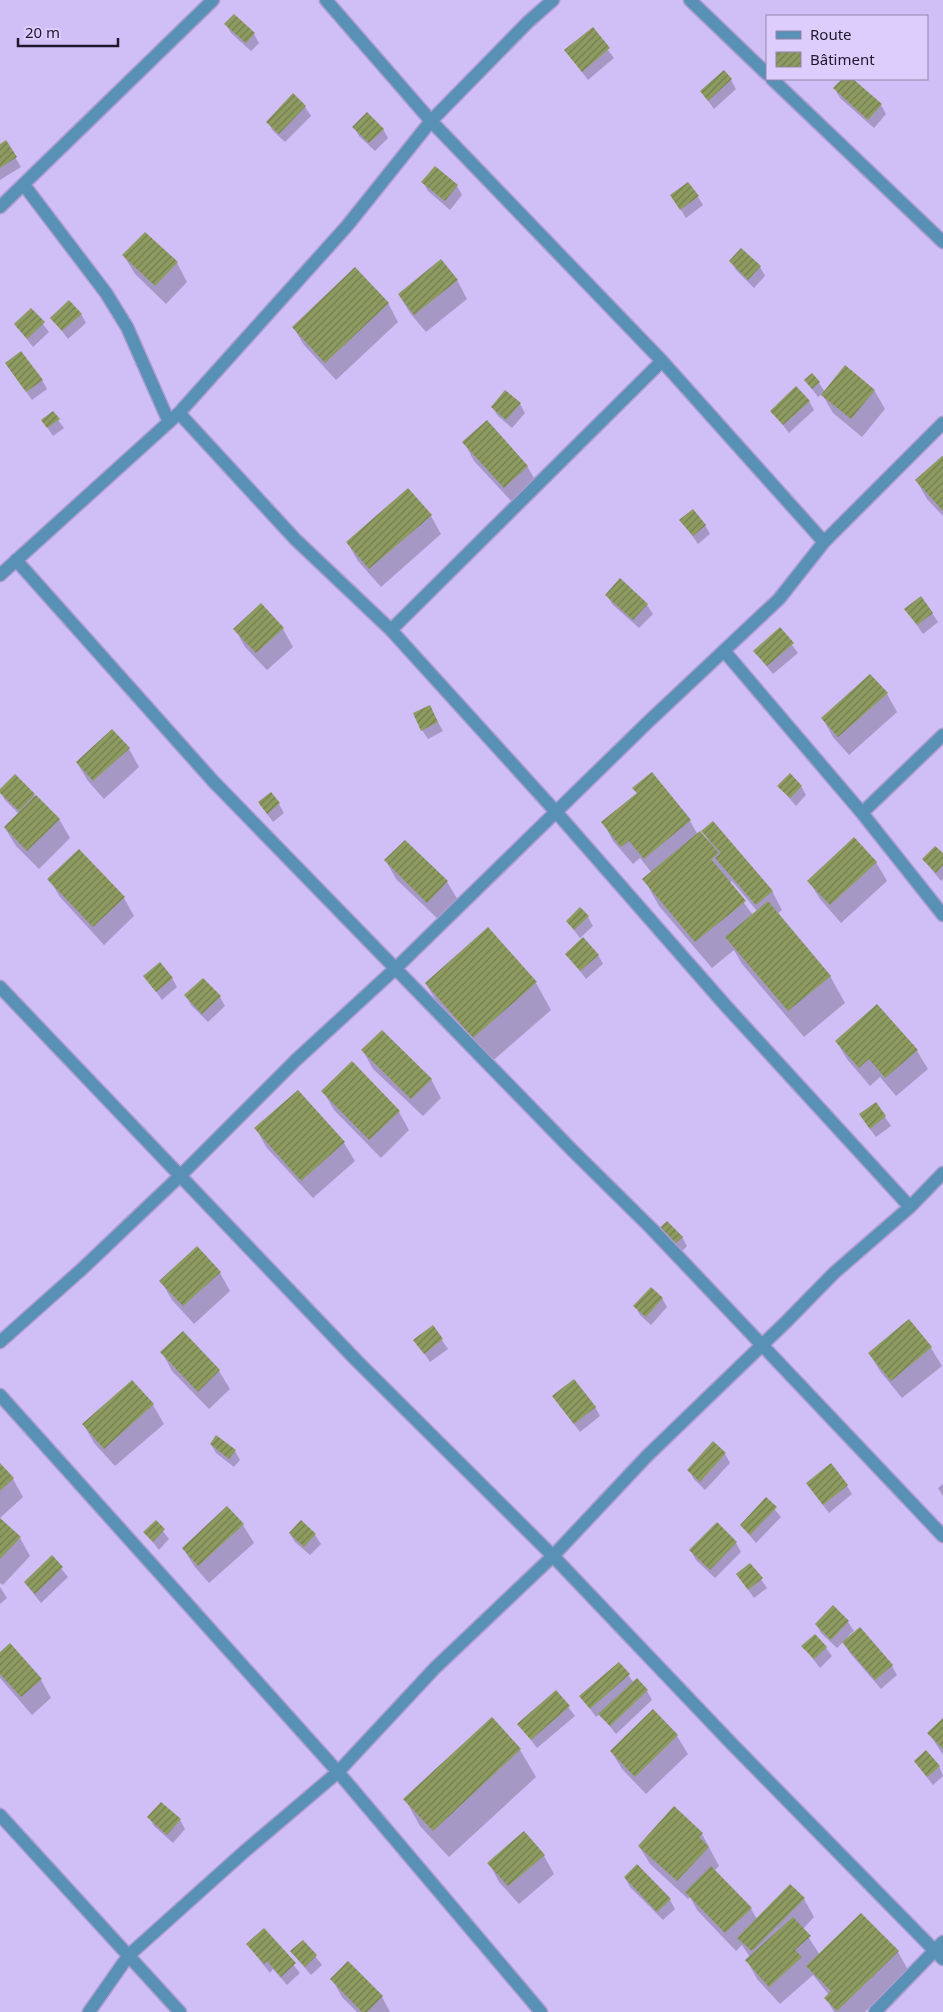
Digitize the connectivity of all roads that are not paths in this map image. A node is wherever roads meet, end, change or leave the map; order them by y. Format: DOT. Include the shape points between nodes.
graph roads {
  1 [pos="213,0"];
  2 [pos="326,0"];
  3 [pos="553,0"];
  4 [pos="690,0"];
  5 [pos="766,73"];
  6 [pos="773,80"];
  7 [pos="431,121"];
  8 [pos="24,185"];
  9 [pos="0,208"];
  10 [pos="943,242"];
  11 [pos="662,361"];
  12 [pos="179,413"];
  13 [pos="169,422"];
  14 [pos="943,423"];
  15 [pos="824,542"];
  16 [pos="16,560"];
  17 [pos="0,575"];
  18 [pos="391,630"];
  19 [pos="725,652"];
  20 [pos="943,735"];
  21 [pos="557,813"];
  22 [pos="862,813"];
  23 [pos="943,915"];
  24 [pos="396,968"];
  25 [pos="0,986"];
  26 [pos="943,1173"];
  27 [pos="181,1175"];
  28 [pos="910,1207"];
  29 [pos="0,1342"];
  30 [pos="761,1345"];
  31 [pos="0,1395"];
  32 [pos="943,1536"];
  33 [pos="553,1556"];
  34 [pos="338,1772"];
  35 [pos="0,1815"];
  36 [pos="940,1950"];
  37 [pos="129,1955"];
  38 [pos="89,2012"];
  39 [pos="180,2012"];
  40 [pos="540,2012"];
  41 [pos="875,2012"];
  1 -- 8 [label="street"];
  2 -- 7 [label="street"];
  3 -- 7 [label="street"];
  4 -- 5 [label="street"];
  6 -- 10 [label="street"];
  7 -- 11 [label="street"];
  7 -- 12 [label="street" via="347,226"];
  8 -- 9 [label="street"];
  8 -- 13 [label="street" via="128,327"];
  11 -- 15 [label="street"];
  11 -- 18 [label="street"];
  12 -- 13 [label="street"];
  12 -- 18 [label="street" via="295,539"];
  13 -- 16 [label="street"];
  14 -- 15 [label="street"];
  15 -- 19 [label="street" via="779,600"];
  16 -- 17 [label="street"];
  16 -- 24 [label="street" via="213,781"];
  18 -- 21 [label="street"];
  19 -- 21 [label="street" via="647,723"];
  19 -- 22 [label="street"];
  20 -- 22 [label="street"];
  21 -- 24 [label="street"];
  21 -- 28 [label="street" via="726,1006"];
  22 -- 23 [label="street"];
  24 -- 27 [label="street" via="296,1060"];
  24 -- 30 [label="street"];
  25 -- 27 [label="street"];
  26 -- 28 [label="street"];
  27 -- 29 [label="street"];
  27 -- 33 [label="street" via="356,1360"];
  28 -- 30 [label="street"];
  30 -- 32 [label="street"];
  30 -- 33 [label="street" via="647,1456"];
  31 -- 34 [label="street"];
  33 -- 34 [label="street" via="435,1668"];
  33 -- 36 [label="street" via="732,1744"];
  34 -- 37 [label="street"];
  34 -- 40 [label="street"];
  35 -- 37 [label="street"];
  36 -- 41 [label="street"];
  37 -- 38 [label="street"];
  37 -- 39 [label="street"];
}
